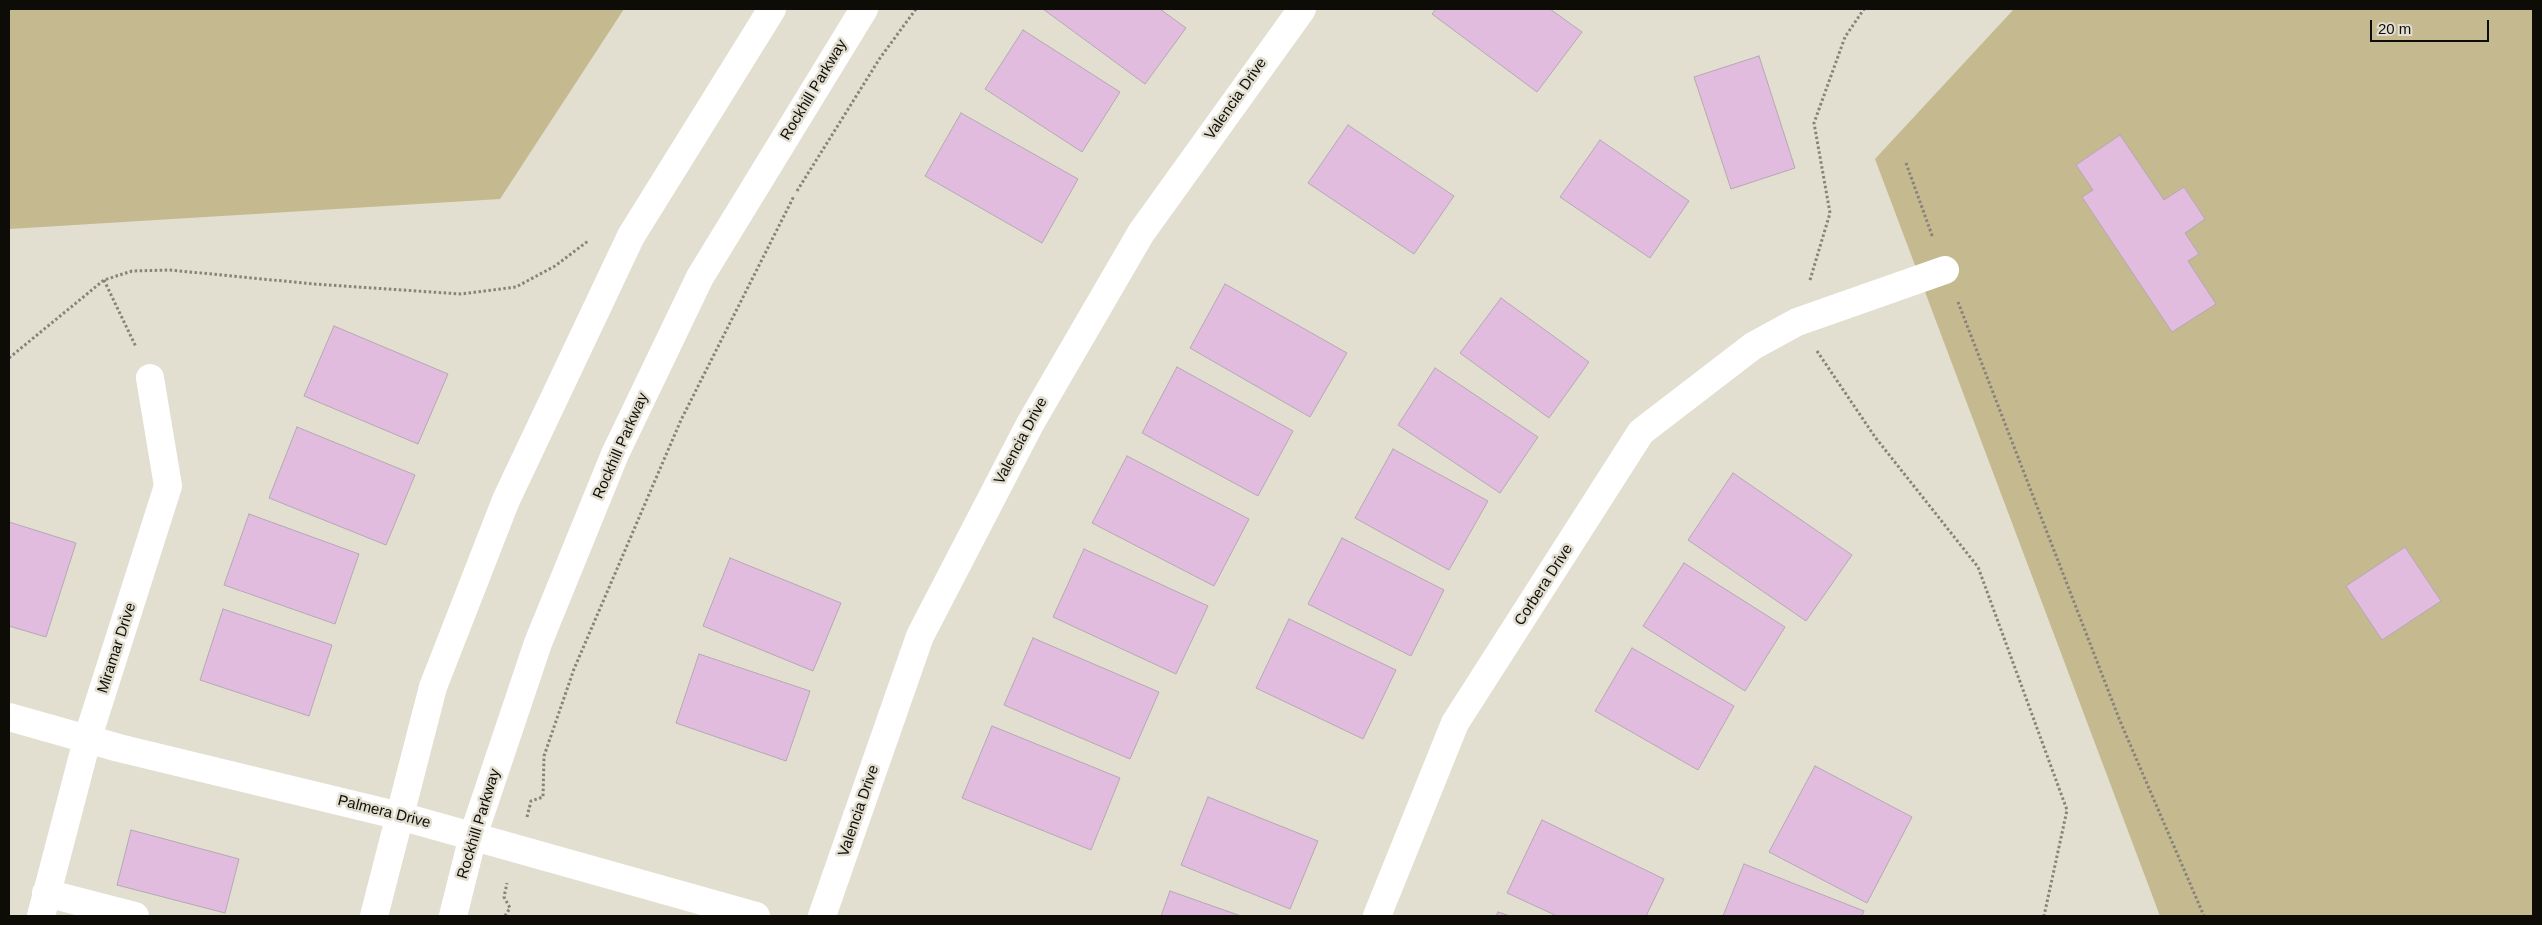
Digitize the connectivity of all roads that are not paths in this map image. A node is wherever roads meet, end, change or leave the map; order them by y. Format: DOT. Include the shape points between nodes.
graph roads {
  1 [pos="772,9"];
  2 [pos="864,9"];
  3 [pos="1302,9"];
  4 [pos="1945,270"];
  5 [pos="150,378"];
  6 [pos="9,717"];
  7 [pos="87,740"];
  8 [pos="400,816"];
  9 [pos="473,836"];
  10 [pos="43,905"];
  11 [pos="135,916"];
  12 [pos="374,916"];
  13 [pos="453,916"];
  14 [pos="756,916"];
  15 [pos="822,916"];
  16 [pos="1377,916"];
  1 -- 8 [label="street" via="631,236 506,500 432,687"];
  2 -- 9 [label="street, Rockhill Parkway" via="700,277 615,454 538,642"];
  3 -- 15 [label="street, Valencia Drive" via="1141,233 1030,424 920,636"];
  4 -- 16 [label="street, Corbera Drive" via="1797,322 1753,346 1641,432 1455,723"];
  5 -- 7 [label="street, Miramar Drive" via="168,486"];
  6 -- 7 [label="street, Palmera Drive"];
  7 -- 8 [label="street, Palmera Drive"];
  7 -- 10 [label="street, Miramar Drive"];
  8 -- 9 [label="street, Palmera Drive"];
  8 -- 12 [label="street"];
  9 -- 13 [label="street, Rockhill Parkway"];
  9 -- 14 [label="street, Palmera Drive"];
  10 -- 11 [label="street"];
}
